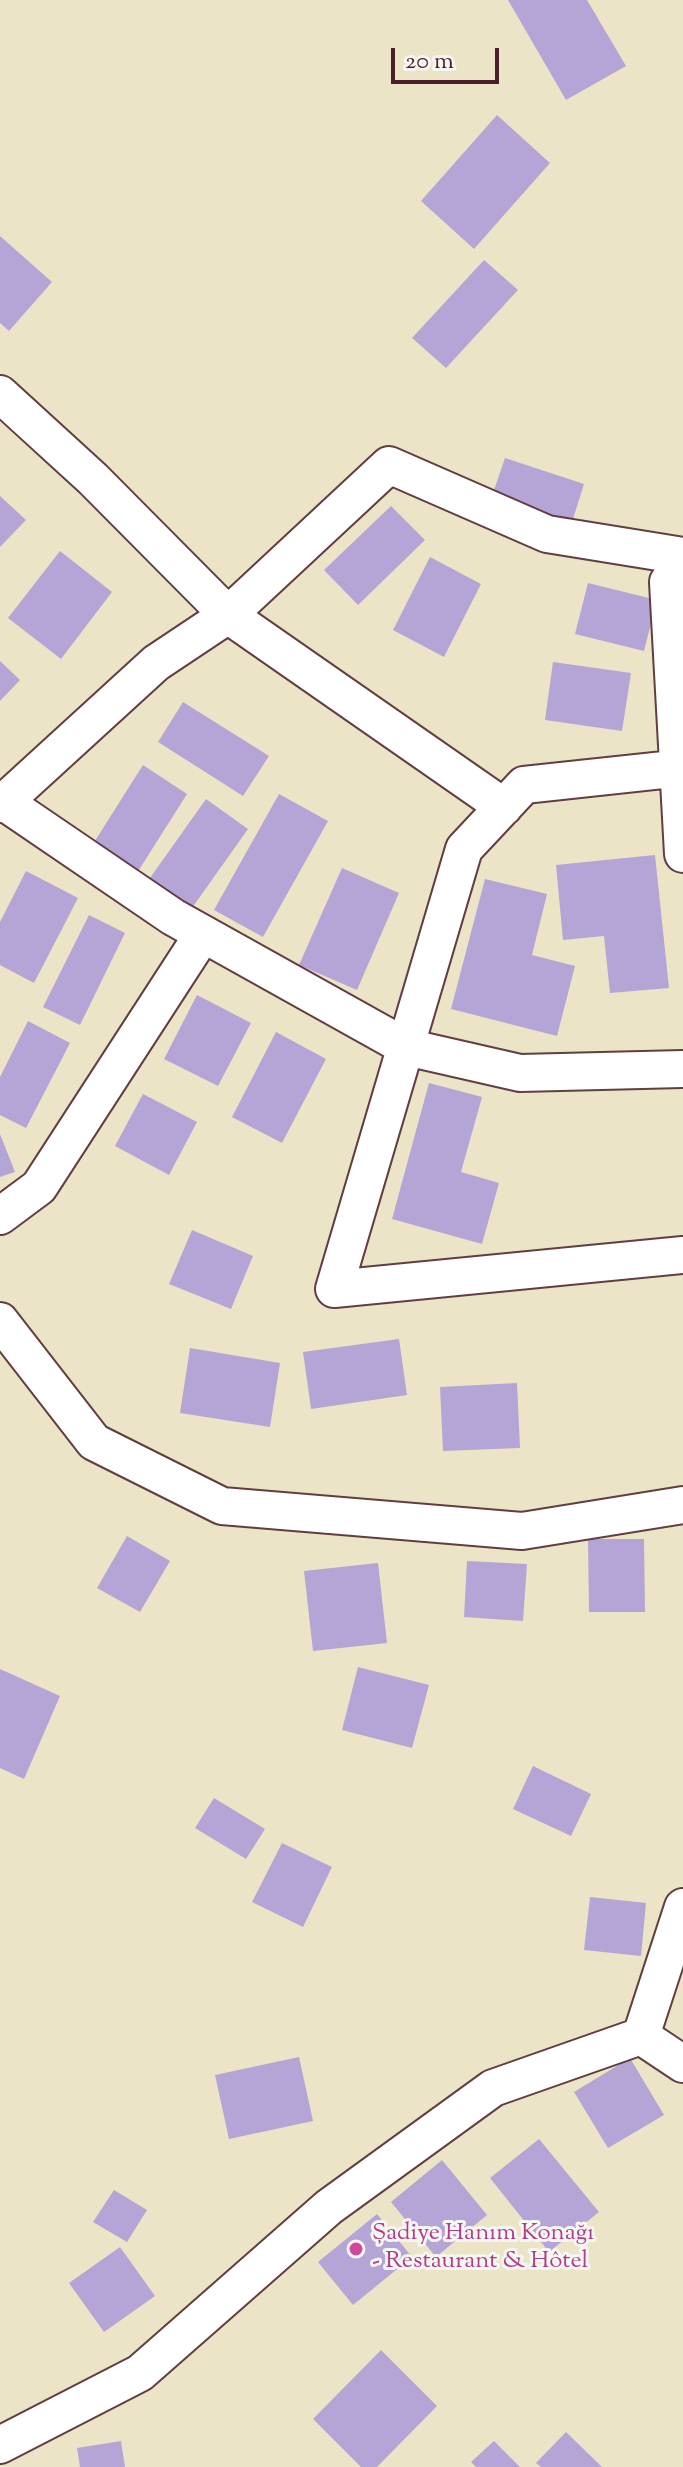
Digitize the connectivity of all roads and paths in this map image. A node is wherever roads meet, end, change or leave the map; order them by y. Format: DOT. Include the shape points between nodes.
graph roads {
  1 [pos="0,394"];
  2 [pos="683,556"];
  3 [pos="683,563"];
  4 [pos="228,615"];
  5 [pos="680,768"];
  6 [pos="2,803"];
  7 [pos="504,807"];
  8 [pos="683,854"];
  9 [pos="203,934"];
  10 [pos="406,1047"];
  11 [pos="683,1069"];
  12 [pos="0,1216"];
  13 [pos="683,1255"];
  14 [pos="0,1321"];
  15 [pos="683,1505"];
  16 [pos="683,1907"];
  17 [pos="641,2036"];
  18 [pos="683,2064"];
  19 [pos="0,2445"];
  1 -- 4 [label="street"];
  2 -- 4 [label="street" via="547,534 389,465"];
  3 -- 5 [label="street" via="668,582"];
  4 -- 6 [label="street" via="156,663"];
  4 -- 7 [label="street"];
  5 -- 7 [label="street" via="524,785"];
  5 -- 8 [label="street"];
  6 -- 9 [label="street"];
  7 -- 10 [label="street" via="464,849"];
  9 -- 10 [label="street"];
  9 -- 12 [label="street" via="39,1187"];
  10 -- 11 [label="street" via="520,1073"];
  10 -- 13 [label="street" via="334,1289"];
  14 -- 15 [label="street" via="94,1442 222,1506 522,1531"];
  16 -- 17 [label="street"];
  17 -- 18 [label="street"];
  17 -- 19 [label="street" via="493,2088 329,2207 140,2373"];
}
